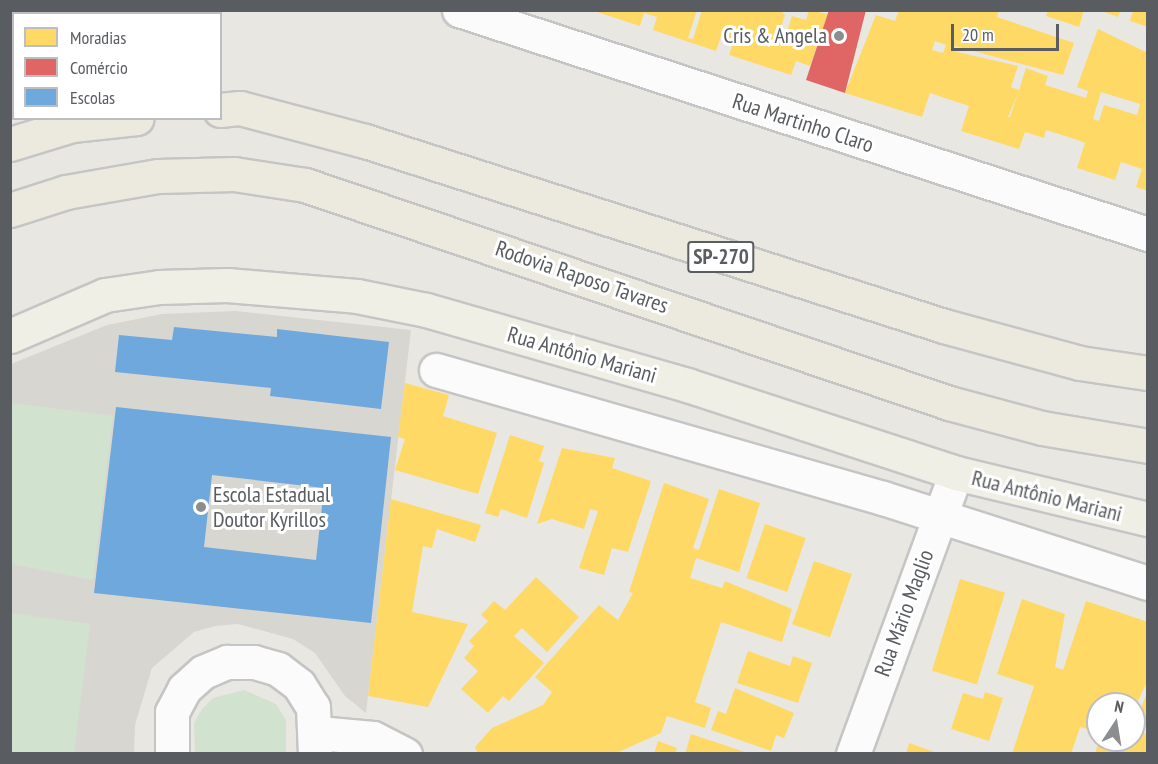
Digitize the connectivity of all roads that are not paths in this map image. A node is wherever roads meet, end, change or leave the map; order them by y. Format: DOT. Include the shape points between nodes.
graph roads {
  1 [pos="459,10"];
  2 [pos="222,110"];
  3 [pos="118,120"];
  4 [pos="10,144"];
  5 [pos="10,210"];
  6 [pos="1148,234"];
  7 [pos="10,336"];
  8 [pos="436,370"];
  9 [pos="1148,373"];
  10 [pos="1148,446"];
  11 [pos="956,473"];
  12 [pos="940,516"];
  13 [pos="1148,519"];
  14 [pos="1148,583"];
  15 [pos="316,743"];
  16 [pos="172,753"];
  17 [pos="405,753"];
  18 [pos="853,753"];
  1 -- 6 [label="street, Rua Martinho Claro"];
  2 -- 9 [label="highway, SP-270" via="240,108 365,141 944,326 1080,363"];
  3 -- 4 [label="highway" via="72,125"];
  5 -- 10 [label="highway, Rodovia Raposo Tavares" via="66,192 158,176 234,174 305,185 949,403 1042,428"];
  7 -- 11 [label="main road, Rua Antônio Mariani" via="105,295 159,287 227,285 357,296 426,310 687,386"];
  8 -- 12 [label="street"];
  11 -- 12 [label="street, Rua Mário Maglio"];
  11 -- 13 [label="main road, Rua Antônio Mariani"];
  12 -- 14 [label="street"];
  12 -- 18 [label="street, Rua Mário Maglio"];
  15 -- 16 [label="street" via="313,707 292,680 254,662 228,662 203,672 184,688 172,712"];
  15 -- 17 [label="street" via="373,738"];
}
